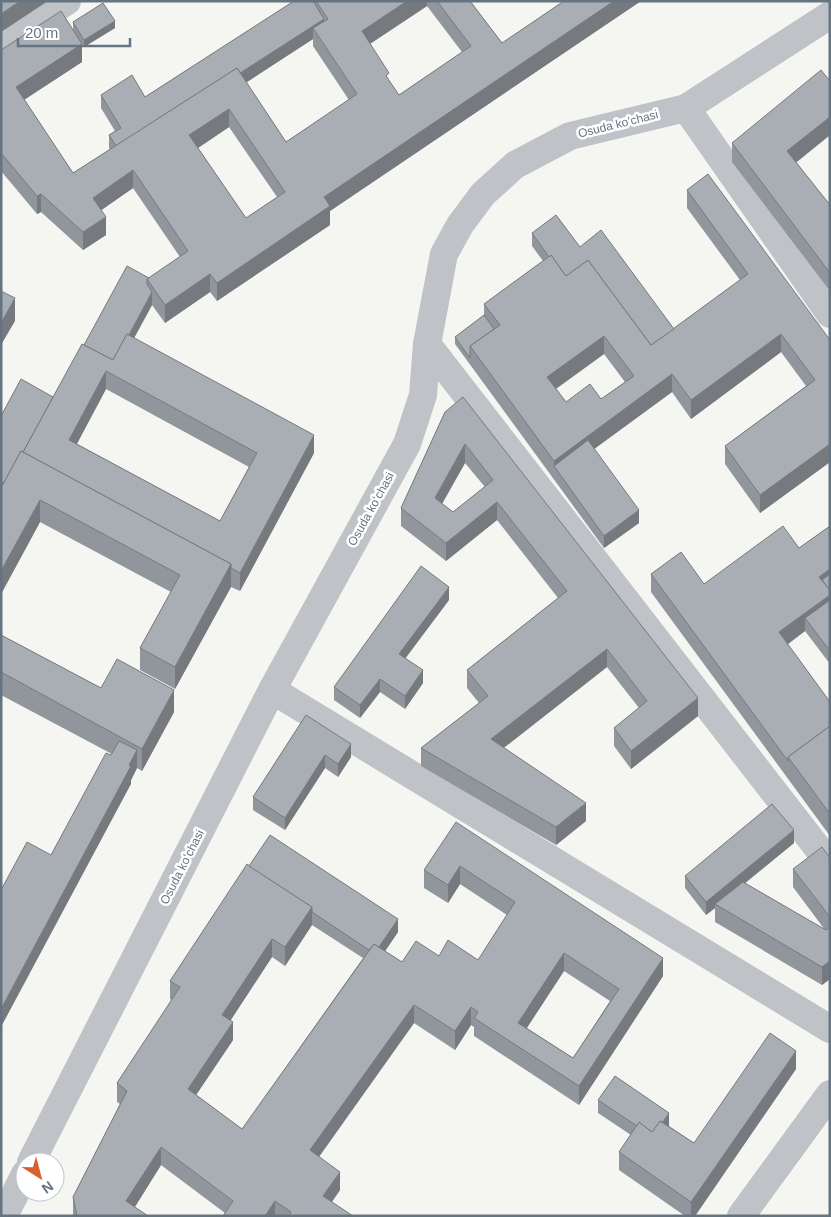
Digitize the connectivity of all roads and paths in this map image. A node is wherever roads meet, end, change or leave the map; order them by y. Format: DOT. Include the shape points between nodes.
graph roads {
  1 [pos="67,1"];
  2 [pos="830,15"];
  3 [pos="1,44"];
  4 [pos="686,108"];
  5 [pos="830,314"];
  6 [pos="427,344"];
  7 [pos="272,690"];
  8 [pos="830,864"];
  9 [pos="830,1029"];
  10 [pos="830,1094"];
  11 [pos="36,1152"];
  12 [pos="15,1194"];
  13 [pos="4,1216"];
  14 [pos="741,1216"];
  1 -- 3 [label="street"];
  2 -- 4 [label="street, Osuda koʻchasi"];
  4 -- 5 [label="street"];
  4 -- 6 [label="street, Osuda koʻchasi" via="570,136 516,165 483,194 444,254"];
  6 -- 7 [label="street, Osuda koʻchasi" via="423,395 407,444"];
  6 -- 8 [label="street"];
  7 -- 9 [label="street"];
  7 -- 11 [label="street, Osuda koʻchasi"];
  10 -- 14 [label="street"];
  12 -- 13 [label="street"];
}
